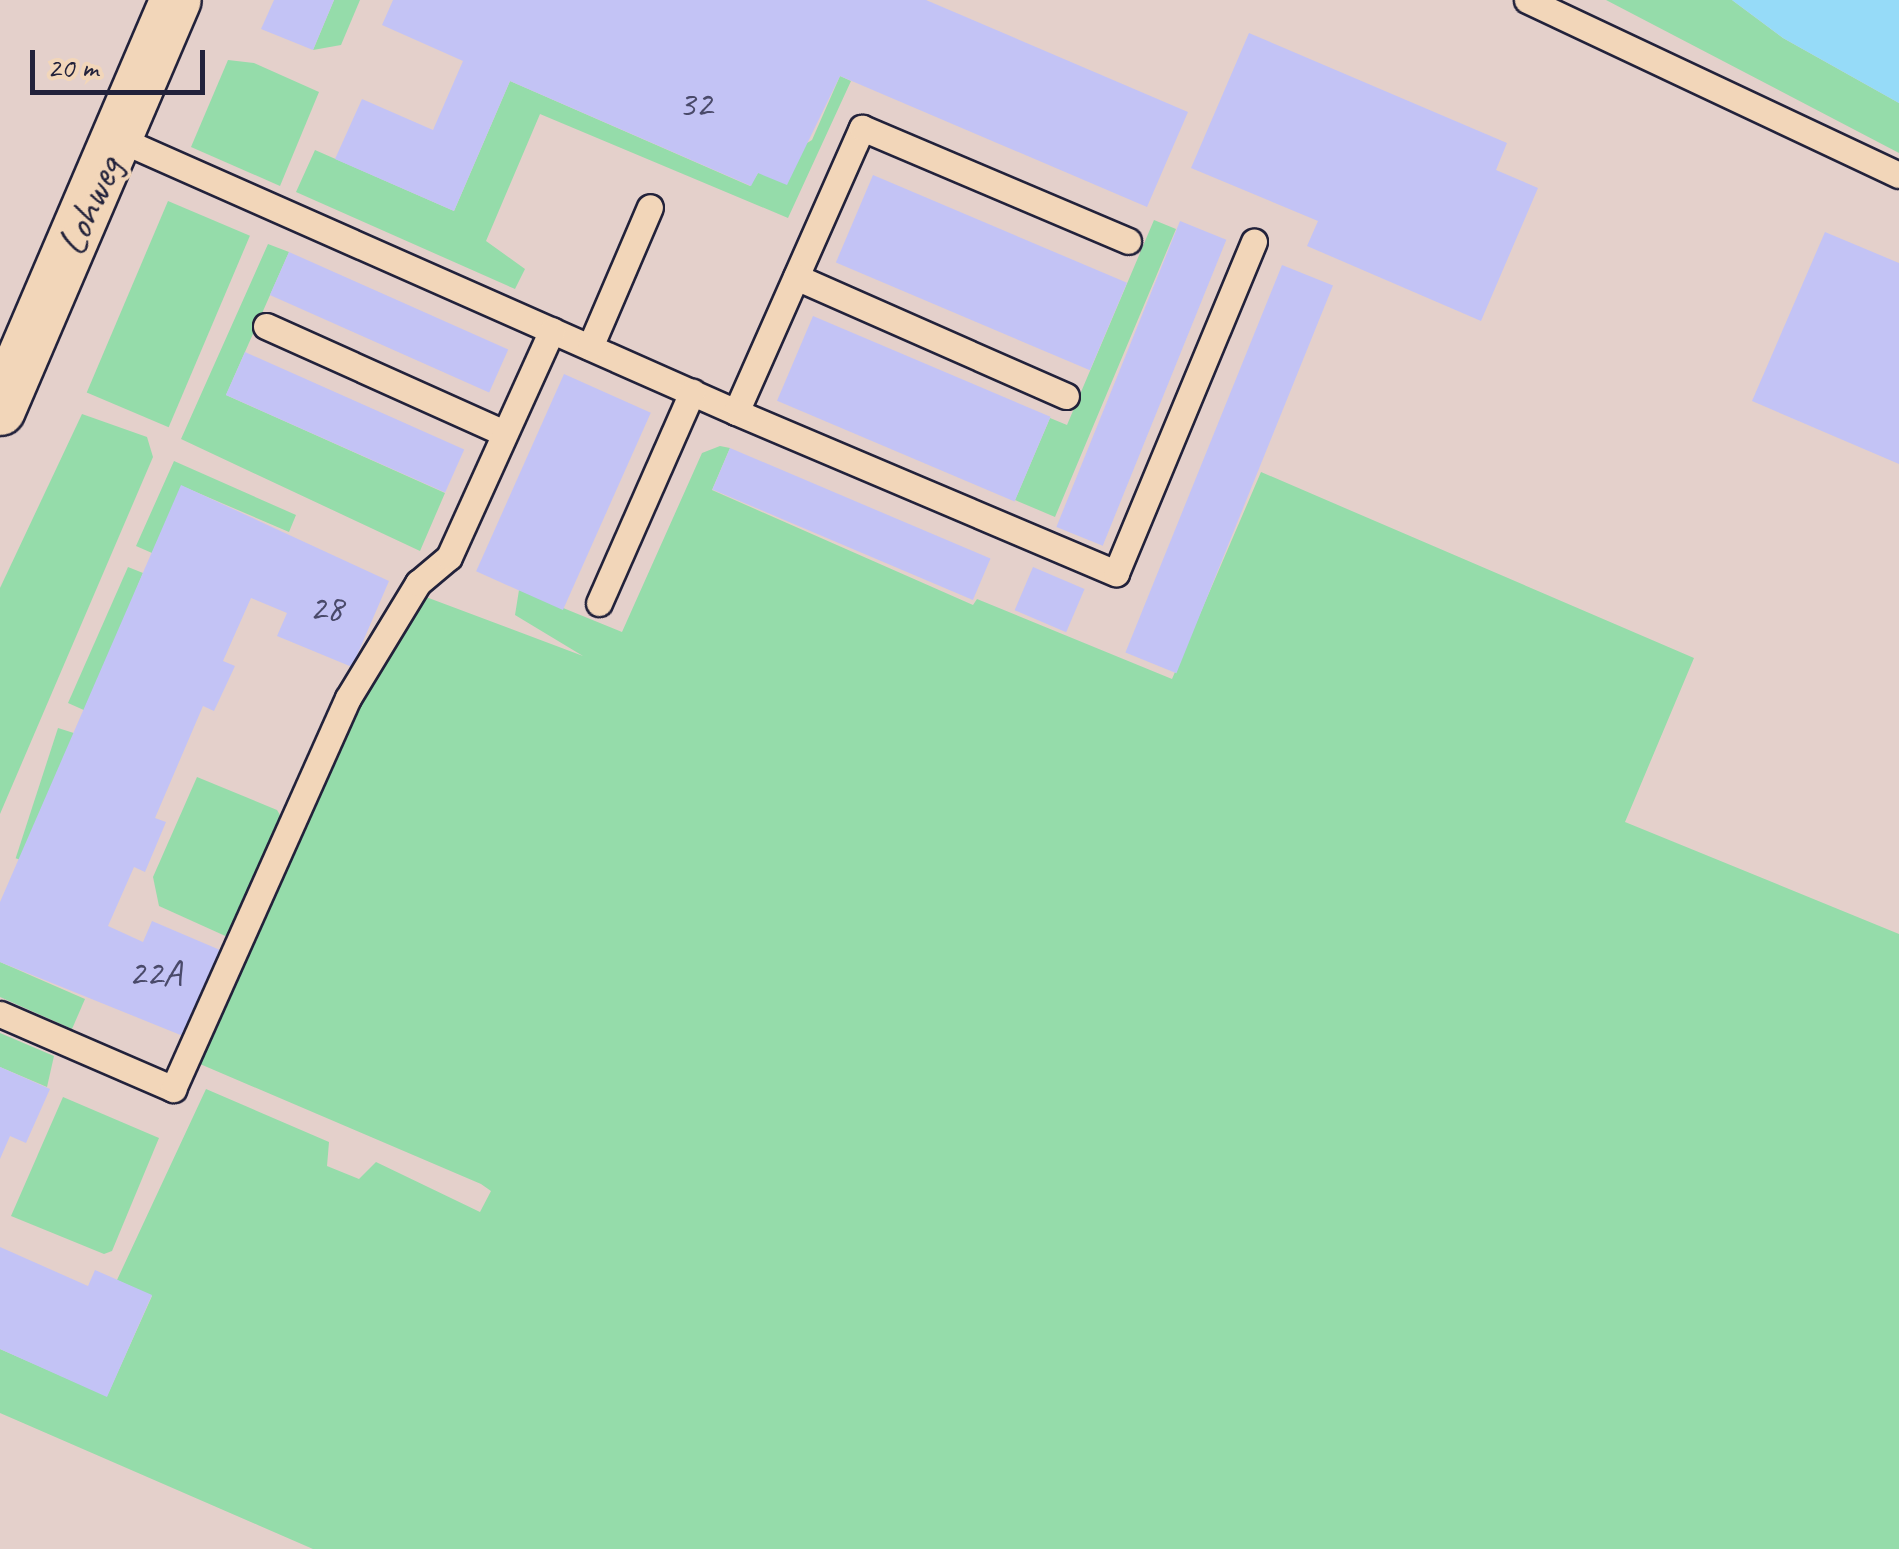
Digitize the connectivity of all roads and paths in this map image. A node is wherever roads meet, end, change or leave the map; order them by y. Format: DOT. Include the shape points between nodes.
graph roads {
  1 [pos="176,0"];
  2 [pos="1527,0"];
  3 [pos="119,139"];
  4 [pos="1899,175"];
  5 [pos="650,208"];
  6 [pos="1128,241"];
  7 [pos="1254,242"];
  8 [pos="796,277"];
  9 [pos="266,326"];
  10 [pos="552,330"];
  11 [pos="590,347"];
  12 [pos="692,392"];
  13 [pos="1066,396"];
  14 [pos="0,410"];
  15 [pos="736,412"];
  16 [pos="504,433"];
  17 [pos="599,602"];
  18 [pos="0,1014"];
  1 -- 3 [label="street, Lohweg"];
  2 -- 4 [label="lane"];
  3 -- 10 [label="lane"];
  3 -- 14 [label="street, Lohweg"];
  5 -- 11 [label="lane"];
  6 -- 8 [label="lane" via="862,128"];
  7 -- 15 [label="lane" via="1116,572"];
  8 -- 13 [label="lane"];
  8 -- 15 [label="lane"];
  9 -- 16 [label="lane"];
  10 -- 11 [label="lane"];
  10 -- 16 [label="lane"];
  11 -- 12 [label="lane"];
  12 -- 15 [label="lane"];
  12 -- 17 [label="lane"];
  16 -- 18 [label="lane" via="449,557 418,583 348,698 173,1089"];
}
